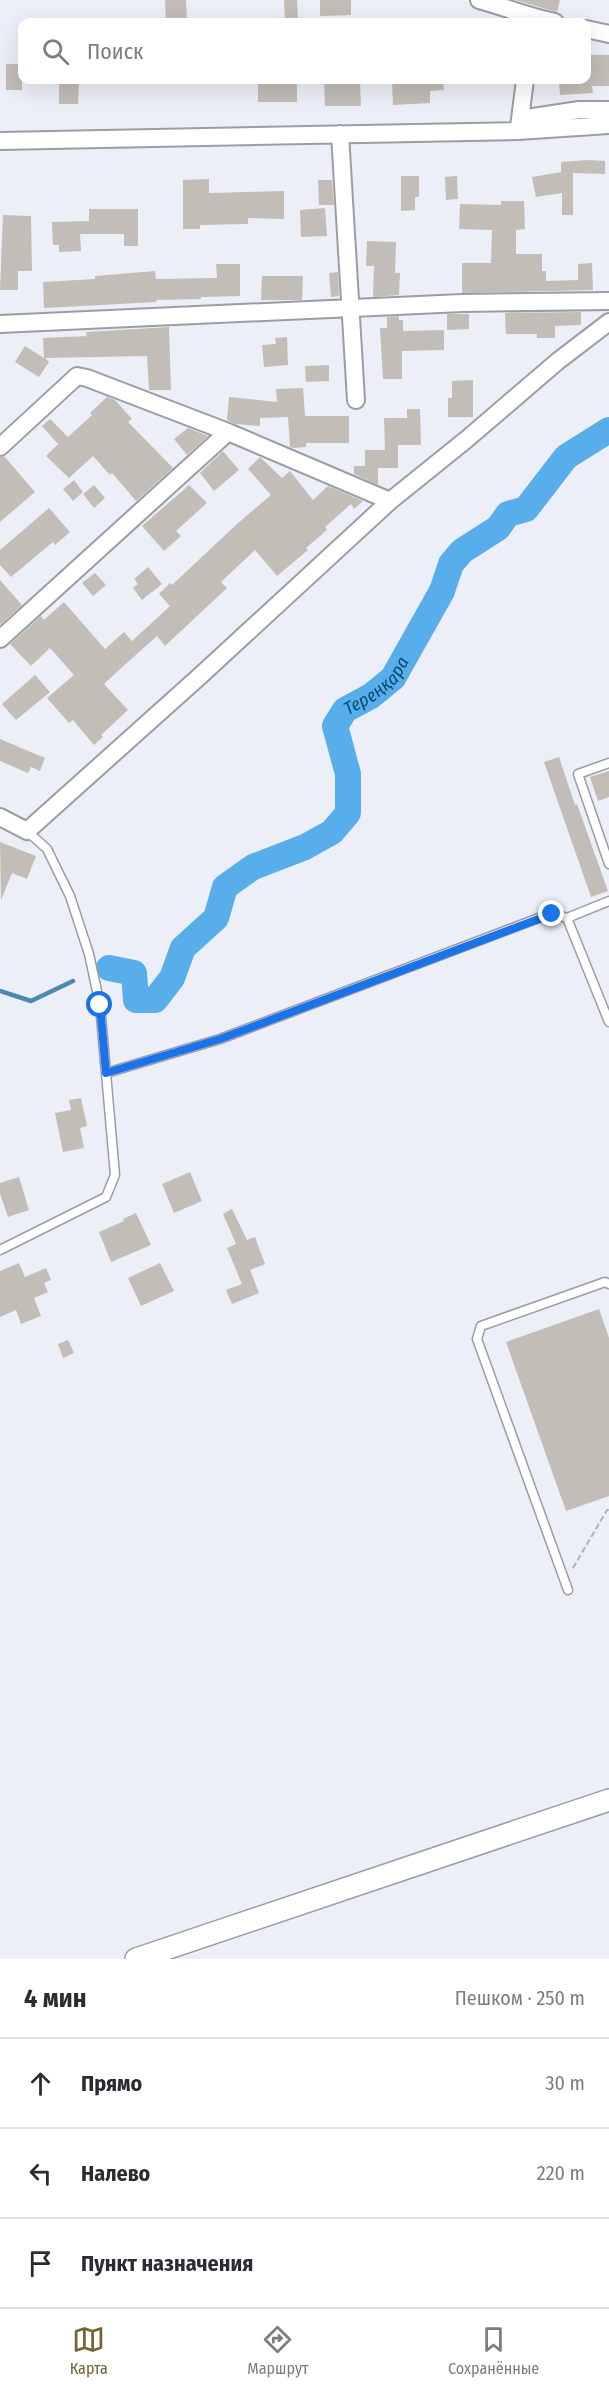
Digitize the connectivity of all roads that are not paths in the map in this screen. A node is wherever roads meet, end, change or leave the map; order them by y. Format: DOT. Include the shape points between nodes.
graph roads {
  1 [pos="479,0"];
  2 [pos="529,18"];
  3 [pos="591,30"];
  4 [pos="609,34"];
  5 [pos="524,84"];
  6 [pos="609,110"];
  7 [pos="519,125"];
  8 [pos="609,126"];
  9 [pos="340,134"];
  10 [pos="0,141"];
  11 [pos="609,301"];
  12 [pos="352,308"];
  13 [pos="609,322"];
  14 [pos="0,324"];
  15 [pos="356,400"];
  16 [pos="228,432"];
  17 [pos="0,447"];
  18 [pos="390,501"];
  19 [pos="0,639"];
  20 [pos="609,763"];
  21 [pos="0,817"];
  22 [pos="27,831"];
  23 [pos="609,864"];
  24 [pos="609,901"];
  25 [pos="567,918"];
  26 [pos="609,1022"];
  27 [pos="106,1073"];
  28 [pos="0,1250"];
  29 [pos="609,1284"];
  30 [pos="568,1590"];
  31 [pos="609,1800"];
  32 [pos="136,1959"];
  1 -- 2 [label="street" via="523,12"];
  3 -- 4 [label="street"];
  5 -- 7 [label="street"];
  6 -- 7 [label="street" via="579,110"];
  7 -- 8 [label="street"];
  7 -- 9 [label="street"];
  9 -- 10 [label="street"];
  9 -- 12 [label="street"];
  11 -- 12 [label="street"];
  12 -- 14 [label="street"];
  12 -- 15 [label="street"];
  13 -- 18 [label="street"];
  16 -- 17 [label="street" via="77,376"];
  16 -- 18 [label="street"];
  16 -- 19 [label="street"];
  18 -- 22 [label="street"];
  20 -- 23 [label="lane" via="578,774"];
  21 -- 22 [label="street"];
  22 -- 27 [label="lane" via="47,849 70,896 89,954 100,1005"];
  24 -- 25 [label="lane"];
  25 -- 26 [label="lane"];
  25 -- 27 [label="lane" via="552,914 220,1039"];
  27 -- 28 [label="lane" via="115,1175 106,1197"];
  29 -- 30 [label="lane" via="605,1282 481,1326 477,1339"];
  31 -- 32 [label="street"];
}
